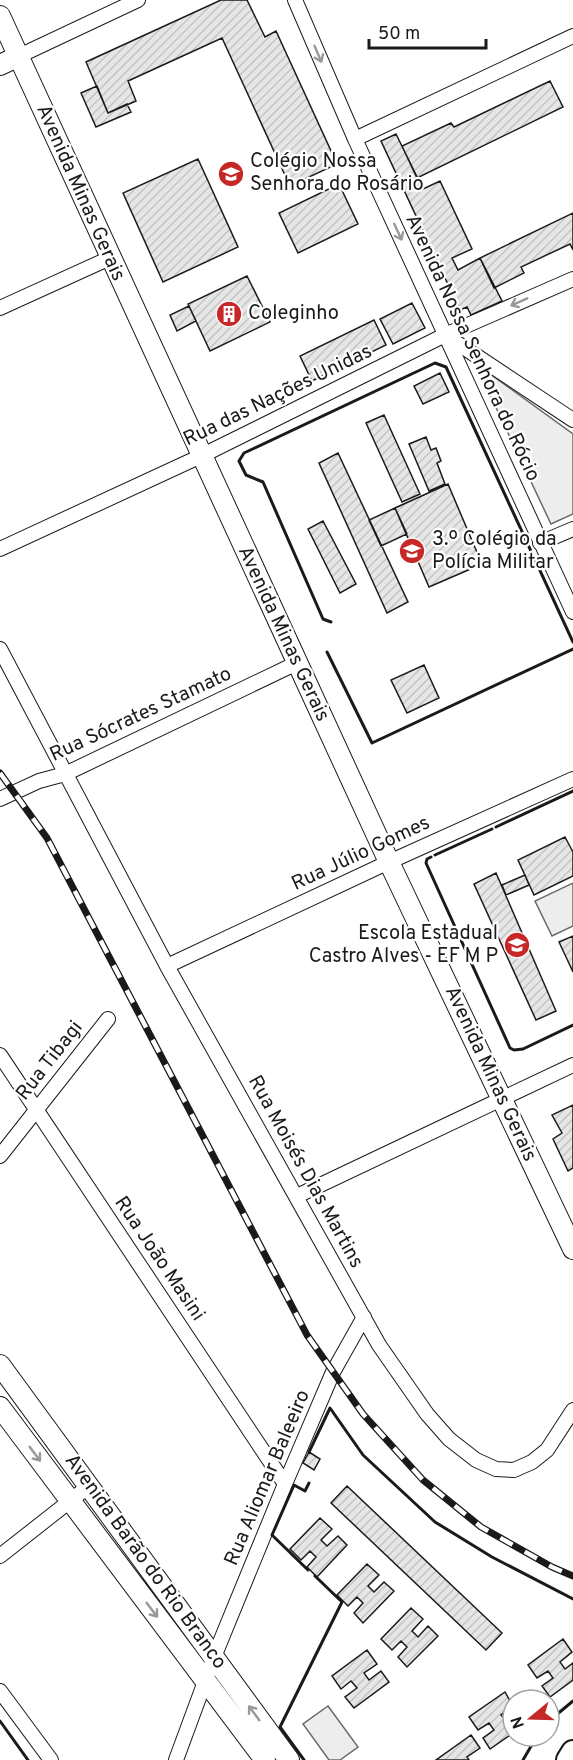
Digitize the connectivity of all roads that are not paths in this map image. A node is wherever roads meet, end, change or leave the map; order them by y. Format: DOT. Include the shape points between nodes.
graph roads {
  1 [pos="138,0"];
  2 [pos="295,0"];
  3 [pos="0,16"];
  4 [pos="573,36"];
  5 [pos="19,56"];
  6 [pos="0,65"];
  7 [pos="355,139"];
  8 [pos="110,258"];
  9 [pos="573,279"];
  10 [pos="0,308"];
  11 [pos="445,335"];
  12 [pos="573,420"];
  13 [pos="201,456"];
  14 [pos="573,529"];
  15 [pos="540,543"];
  16 [pos="0,549"];
  17 [pos="573,612"];
  18 [pos="0,649"];
  19 [pos="297,663"];
  20 [pos="65,774"];
  21 [pos="573,779"];
  22 [pos="0,799"];
  23 [pos="389,862"];
  24 [pos="167,966"];
  25 [pos="108,1019"];
  26 [pos="0,1055"];
  27 [pos="573,1065"];
  28 [pos="502,1099"];
  29 [pos="37,1111"];
  30 [pos="0,1156"];
  31 [pos="297,1196"];
  32 [pos="573,1249"];
  33 [pos="364,1317"];
  34 [pos="0,1365"];
  35 [pos="0,1407"];
  36 [pos="573,1410"];
  37 [pos="285,1484"];
  38 [pos="89,1486"];
  39 [pos="70,1502"];
  40 [pos="0,1556"];
  41 [pos="214,1657"];
  42 [pos="206,1682"];
  43 [pos="0,1691"];
  44 [pos="573,1752"];
  45 [pos="51,1760"];
  46 [pos="176,1760"];
  47 [pos="265,1760"];
  48 [pos="289,1760"];
  49 [pos="568,1760"];
  1 -- 5 [label="street"];
  2 -- 7 [label="street, Avenida Nossa Senhora do Rócio, one-way"];
  3 -- 5 [label="street, Avenida Minas Gerais"];
  4 -- 7 [label="street"];
  5 -- 6 [label="street"];
  5 -- 8 [label="street, Avenida Minas Gerais"];
  7 -- 11 [label="street, Avenida Nossa Senhora do Rócio, one-way"];
  8 -- 10 [label="street"];
  8 -- 13 [label="street, Avenida Minas Gerais"];
  9 -- 11 [label="street, Rua das Nações Unidas, one-way"];
  11 -- 12 [label="street"];
  11 -- 13 [label="street, Rua das Nações Unidas"];
  11 -- 15 [label="street, Avenida Nossa Senhora do Rócio"];
  13 -- 16 [label="street, Rua das Nações Unidas"];
  13 -- 19 [label="street, Avenida Minas Gerais"];
  14 -- 15 [label="street"];
  15 -- 17 [label="street, Avenida Nossa Senhora do Rócio"];
  18 -- 20 [label="street, Rua Moisés Dias Martins"];
  19 -- 20 [label="street, Rua Sócrates Stamato"];
  19 -- 23 [label="street, Avenida Minas Gerais"];
  20 -- 22 [label="street, Rua Sócrates Stamato"];
  20 -- 24 [label="street, Rua Moisés Dias Martins"];
  21 -- 23 [label="street, Rua Júlio Gomes"];
  23 -- 24 [label="street, Rua Júlio Gomes"];
  23 -- 28 [label="street, Avenida Minas Gerais"];
  24 -- 31 [label="street, Rua Moisés Dias Martins"];
  25 -- 29 [label="street, Rua Tibagi"];
  26 -- 29 [label="street, Rua João Masini"];
  27 -- 28 [label="street"];
  28 -- 31 [label="street"];
  28 -- 32 [label="street, Avenida Minas Gerais"];
  29 -- 30 [label="street, Rua Tibagi"];
  29 -- 37 [label="street, Rua João Masini"];
  31 -- 33 [label="street, Rua Moisés Dias Martins"];
  33 -- 36 [label="street, Rua Moisés Dias Martins" via="427,1414 449,1439 476,1460 496,1469 514,1470 532,1462 547,1450"];
  33 -- 37 [label="street, Rua Aliomar Baleeiro" via="333,1372"];
  34 -- 38 [label="street, Avenida Barão do Rio Branco"];
  35 -- 39 [label="street, Avenida Barão do Rio Branco, one-way"];
  37 -- 41 [label="street, Rua Aliomar Baleeiro"];
  38 -- 39 [label="street"];
  38 -- 41 [label="street, Avenida Barão do Rio Branco"];
  39 -- 40 [label="street"];
  39 -- 42 [label="street, Avenida Barão do Rio Branco, one-way"];
  41 -- 42 [label="street, Rua Aliomar Baleeiro"];
  48 -- 41 [label="street, Avenida Barão do Rio Branco, one-way"];
  42 -- 46 [label="street, Rua Aliomar Baleeiro"];
  42 -- 47 [label="street, Avenida Barão do Rio Branco"];
  43 -- 45 [label="street"];
  44 -- 49 [label="main road"];
}
